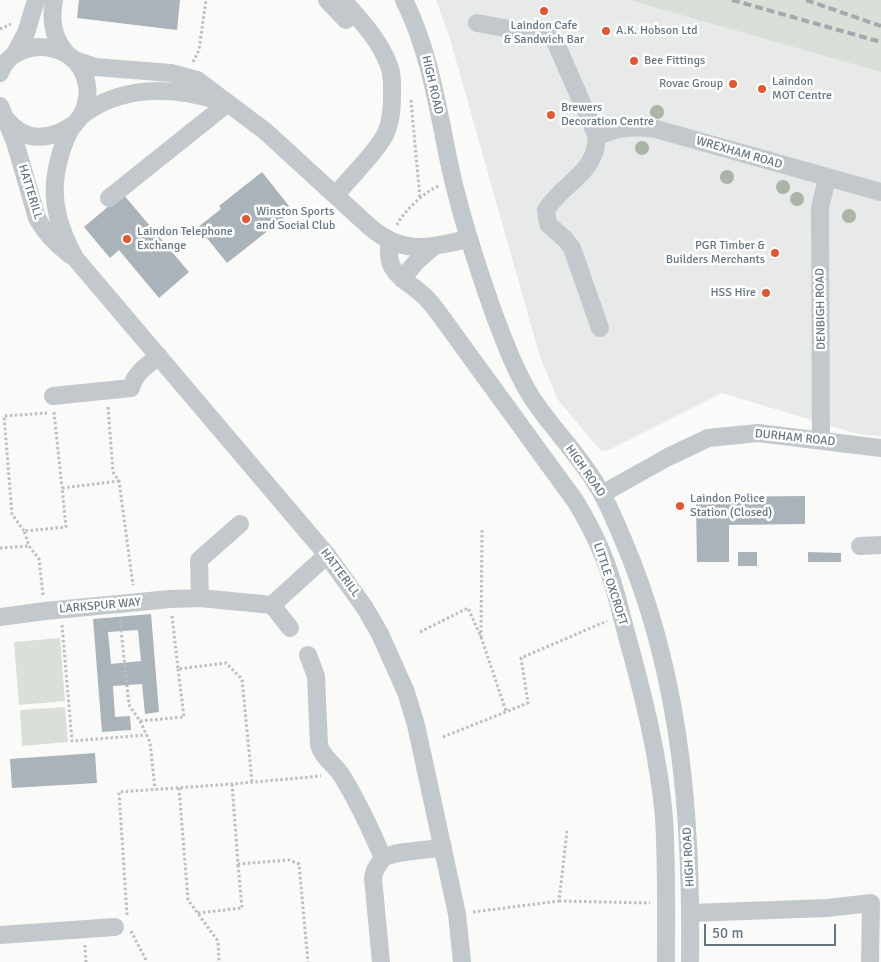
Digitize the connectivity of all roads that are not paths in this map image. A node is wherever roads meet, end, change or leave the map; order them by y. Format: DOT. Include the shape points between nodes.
graph roads {
  1 [pos="36,0"];
  2 [pos="54,0"];
  3 [pos="327,0"];
  4 [pos="343,0"];
  5 [pos="407,6"];
  6 [pos="477,23"];
  7 [pos="7,54"];
  8 [pos="71,57"];
  9 [pos="0,73"];
  10 [pos="392,95"];
  11 [pos="228,103"];
  12 [pos="2,110"];
  13 [pos="77,121"];
  14 [pos="597,137"];
  15 [pos="827,178"];
  16 [pos="881,192"];
  17 [pos="336,195"];
  18 [pos="109,198"];
  19 [pos="469,239"];
  20 [pos="390,242"];
  21 [pos="434,246"];
  22 [pos="75,258"];
  23 [pos="402,279"];
  24 [pos="600,328"];
  25 [pos="159,356"];
  26 [pos="54,404"];
  27 [pos="821,441"];
  28 [pos="881,448"];
  29 [pos="602,494"];
  30 [pos="240,524"];
  31 [pos="881,545"];
  32 [pos="860,546"];
  33 [pos="328,555"];
  34 [pos="200,598"];
  35 [pos="272,605"];
  36 [pos="0,617"];
  37 [pos="290,628"];
  38 [pos="308,655"];
  39 [pos="443,846"];
  40 [pos="383,858"];
  41 [pos="691,913"];
  42 [pos="122,926"];
  43 [pos="0,935"];
  44 [pos="381,962"];
  45 [pos="462,962"];
  46 [pos="666,962"];
  47 [pos="690,962"];
  48 [pos="870,962"];
  1 -- 7 [label="street" via="26,33"];
  2 -- 8 [label="street, HATTERILL" via="55,37"];
  3 -- 10 [label="street" via="363,43"];
  4 -- 10 [label="street" via="384,54 390,70"];
  5 -- 19 [label="street, HIGH ROAD" via="431,74"];
  6 -- 14 [label="street" via="547,36 555,41"];
  7 -- 8 [label="street" via="40,47 59,50"];
  7 -- 9 [label="street"];
  8 -- 11 [label="street" via="96,67 190,77"];
  8 -- 13 [label="street, HATTERILL" via="83,71 87,82 86,102"];
  10 -- 17 [label="street" via="391,115 385,134"];
  11 -- 13 [label="street" via="187,93 148,91 98,105"];
  11 -- 17 [label="street" via="265,131"];
  11 -- 18 [label="street"];
  12 -- 13 [label="street, HATTERILL" via="16,129 33,136 55,136"];
  12 -- 22 [label="street, HATTERILL" via="15,142 37,218 51,239"];
  13 -- 22 [label="street, HATTERILL" via="68,132 58,161 54,199 60,227"];
  14 -- 15 [label="street, WREXHAM ROAD" via="609,131 636,126 656,129"];
  14 -- 24 [label="street" via="594,153 584,171 552,200 546,210 548,224 572,248"];
  15 -- 16 [label="street, WREXHAM ROAD"];
  15 -- 27 [label="street, DENBIGH ROAD" via="820,208"];
  17 -- 20 [label="street"];
  19 -- 21 [label="street"];
  19 -- 29 [label="street, HIGH ROAD" via="495,317 524,384"];
  20 -- 21 [label="street" via="415,247"];
  20 -- 23 [label="street, LITTLE OXCROFT" via="389,260"];
  21 -- 23 [label="street"];
  22 -- 25 [label="street, HATTERILL"];
  23 -- 46 [label="street, LITTLE OXCROFT" via="430,302 576,502 603,554 648,720 664,816"];
  25 -- 26 [label="street" via="142,368 131,388 107,390"];
  25 -- 33 [label="street, HATTERILL"];
  27 -- 28 [label="street, DURHAM ROAD"];
  27 -- 29 [label="street, DURHAM ROAD" via="758,433 708,438"];
  29 -- 41 [label="street, HIGH ROAD" via="644,594 668,680 690,845"];
  30 -- 34 [label="street" via="199,560"];
  31 -- 32 [label="street"];
  33 -- 35 [label="street"];
  33 -- 39 [label="street, HATTERILL" via="366,608 406,692"];
  34 -- 35 [label="street, LARKSPUR WAY"];
  34 -- 36 [label="street, LARKSPUR WAY"];
  35 -- 37 [label="street"];
  38 -- 40 [label="street" via="316,676 321,752 341,774"];
  39 -- 40 [label="street" via="394,853"];
  39 -- 45 [label="street, HATTERILL" via="458,914"];
  40 -- 44 [label="street" via="374,870 373,878"];
  41 -- 47 [label="street, HIGH ROAD"];
  41 -- 48 [label="street" via="827,908 871,903"];
  42 -- 43 [label="street"];
}
